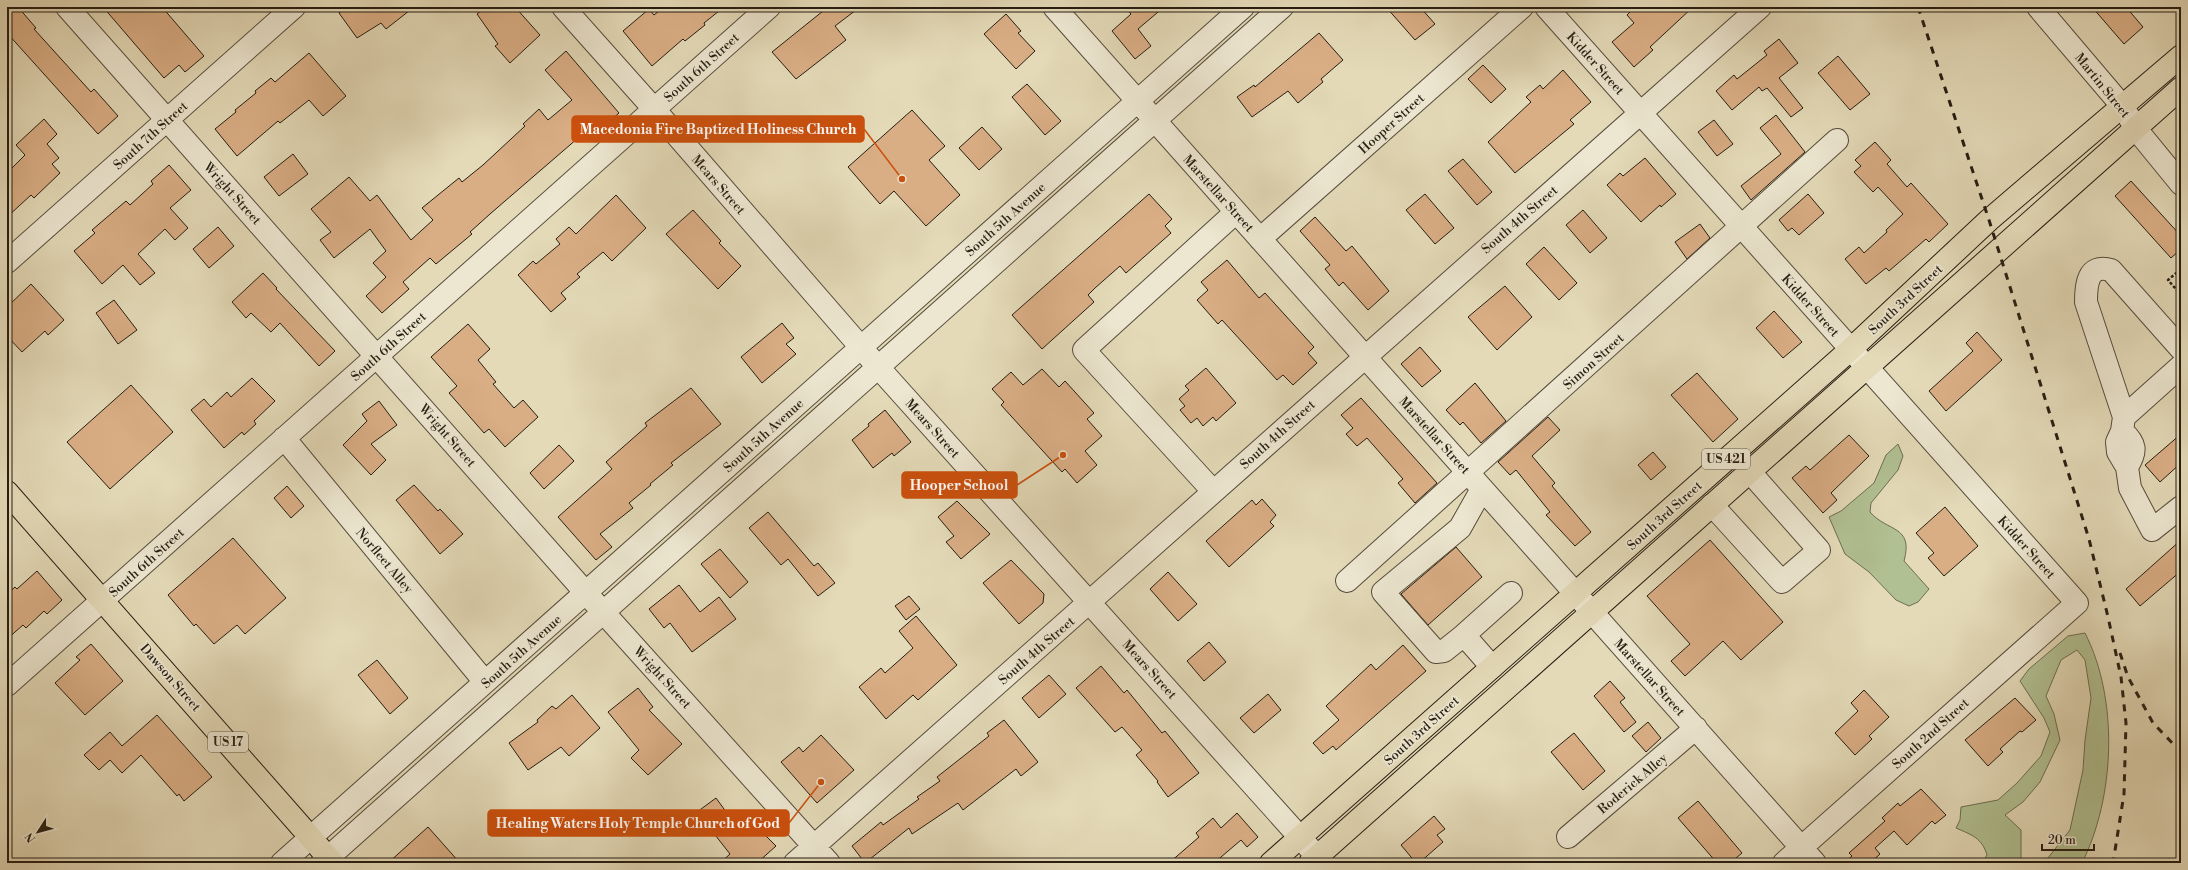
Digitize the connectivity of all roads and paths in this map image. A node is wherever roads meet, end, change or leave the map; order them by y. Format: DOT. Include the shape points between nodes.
graph roads {
  1 [pos="67,7"];
  2 [pos="294,7"];
  3 [pos="563,7"];
  4 [pos="768,7"];
  5 [pos="1054,7"];
  6 [pos="1243,7"];
  7 [pos="1282,7"];
  8 [pos="1522,7"];
  9 [pos="1546,7"];
  10 [pos="1760,7"];
  11 [pos="2038,7"];
  12 [pos="2181,56"];
  13 [pos="2181,88"];
  14 [pos="1138,101"];
  15 [pos="2123,107"];
  16 [pos="654,109"];
  17 [pos="1640,113"];
  18 [pos="168,120"];
  19 [pos="1155,120"];
  20 [pos="2136,129"];
  21 [pos="1837,140"];
  22 [pos="2181,184"];
  23 [pos="1236,212"];
  24 [pos="1742,227"];
  25 [pos="1260,239"];
  26 [pos="7,262"];
  27 [pos="2181,269"];
  28 [pos="2181,295"];
  29 [pos="861,348"];
  30 [pos="1851,349"];
  31 [pos="2181,349"];
  32 [pos="378,355"];
  33 [pos="1364,356"];
  34 [pos="2181,366"];
  35 [pos="878,367"];
  36 [pos="1866,367"];
  37 [pos="2123,424"];
  38 [pos="284,438"];
  39 [pos="1749,471"];
  40 [pos="1476,481"];
  41 [pos="7,492"];
  42 [pos="1213,492"];
  43 [pos="1712,505"];
  44 [pos="2181,507"];
  45 [pos="1347,581"];
  46 [pos="586,593"];
  47 [pos="1511,593"];
  48 [pos="1576,593"];
  49 [pos="103,600"];
  50 [pos="1090,602"];
  51 [pos="2076,603"];
  52 [pos="604,611"];
  53 [pos="1592,612"];
  54 [pos="1464,635"];
  55 [pos="1492,668"];
  56 [pos="486,682"];
  57 [pos="7,685"];
  58 [pos="1696,728"];
  59 [pos="1568,837"];
  60 [pos="310,838"];
  61 [pos="1301,838"];
  62 [pos="814,846"];
  63 [pos="1808,855"];
  64 [pos="327,861"];
  65 [pos="1317,861"];
  66 [pos="282,863"];
  67 [pos="795,863"];
  68 [pos="829,863"];
  69 [pos="1272,863"];
  70 [pos="1784,863"];
  1 -- 18 [label="street, Wright Street"];
  2 -- 18 [label="street, South 7th Street"];
  3 -- 16 [label="street, Mears Street"];
  4 -- 16 [label="street, South 6th Street"];
  5 -- 14 [label="street, Marstellar Street"];
  6 -- 14 [label="street, South 5th Avenue"];
  7 -- 19 [label="street, South 5th Avenue"];
  8 -- 25 [label="street, Hooper Street"];
  9 -- 17 [label="street, Kidder Street"];
  10 -- 17 [label="street, South 4th Street"];
  11 -- 15 [label="street, Martin Street"];
  12 -- 15 [label="main road, South 3rd Street / US 421"];
  13 -- 20 [label="main road, South 3rd Street / US 421"];
  14 -- 19 [label="street, Marstellar Street"];
  14 -- 29 [label="street, South 5th Avenue"];
  15 -- 20 [label="street, Martin Street"];
  15 -- 30 [label="main road, South 3rd Street / US 421" via="1990,220"];
  16 -- 29 [label="street, Mears Street"];
  16 -- 32 [label="street, South 6th Street"];
  17 -- 24 [label="street, Kidder Street"];
  17 -- 33 [label="street, South 4th Street"];
  18 -- 26 [label="street, South 7th Street"];
  18 -- 32 [label="street, Wright Street"];
  19 -- 23 [label="street, Marstellar Street"];
  19 -- 35 [label="street, South 5th Avenue"];
  20 -- 22 [label="street, Martin Street"];
  20 -- 36 [label="main road, South 3rd Street / US 421"];
  21 -- 24 [label="street, Simon Street"];
  23 -- 25 [label="street, Marstellar Street"];
  23 -- 42 [label="street" via="1084,350"];
  24 -- 30 [label="street, Kidder Street"];
  24 -- 40 [label="street, Simon Street"];
  25 -- 33 [label="street, Marstellar Street"];
  27 -- 28 [label="path" via="2168,280"];
  29 -- 35 [label="street, Mears Street"];
  29 -- 46 [label="street, South 5th Avenue"];
  30 -- 36 [label="street, Kidder Street"];
  30 -- 48 [label="main road, South 3rd Street / US 421"];
  31 -- 37 [label="street" via="2111,270 2104,268 2089,277 2086,302"];
  32 -- 38 [label="street, South 6th Street"];
  32 -- 46 [label="street, Wright Street"];
  33 -- 40 [label="street, Marstellar Street"];
  33 -- 42 [label="street, South 4th Street"];
  34 -- 37 [label="street"];
  35 -- 50 [label="street, Mears Street"];
  35 -- 52 [label="street, South 5th Avenue"];
  36 -- 39 [label="main road, South 3rd Street / US 421"];
  36 -- 51 [label="street, Kidder Street"];
  37 -- 44 [label="street" via="2132,440 2134,451 2127,467 2130,488 2152,530"];
  38 -- 49 [label="street, South 6th Street"];
  38 -- 56 [label="street, Norfleet Alley"];
  39 -- 43 [label="main road, South 3rd Street / US 421"];
  39 -- 43 [label="street" via="1819,550 1782,582"];
  40 -- 45 [label="street, Simon Street"];
  40 -- 48 [label="street, Marstellar Street"];
  40 -- 54 [label="street" via="1460,528 1383,592 1436,652 1444,651"];
  41 -- 49 [label="main road, Dawson Street / US 17"];
  42 -- 50 [label="street, South 4th Street"];
  43 -- 53 [label="main road, South 3rd Street / US 421"];
  46 -- 52 [label="street, Wright Street"];
  46 -- 56 [label="street, South 5th Avenue"];
  47 -- 54 [label="street"];
  48 -- 53 [label="street, Marstellar Street"];
  48 -- 55 [label="main road, South 3rd Street / US 421"];
  49 -- 57 [label="street, South 6th Street"];
  49 -- 60 [label="main road, Dawson Street / US 17"];
  50 -- 61 [label="street, Mears Street"];
  50 -- 62 [label="street, South 4th Street"];
  51 -- 63 [label="street, South 2nd Street"];
  52 -- 62 [label="street, Wright Street"];
  52 -- 64 [label="street, South 5th Avenue"];
  53 -- 58 [label="street, Marstellar Street"];
  53 -- 65 [label="main road, South 3rd Street / US 421"];
  54 -- 55 [label="street"];
  55 -- 61 [label="main road, South 3rd Street / US 421"];
  56 -- 60 [label="street, South 5th Avenue"];
  58 -- 59 [label="street, Roderick Alley"];
  58 -- 63 [label="street, Marstellar Street"];
  60 -- 64 [label="main road, Dawson Street / US 17"];
  60 -- 66 [label="street, South 5th Avenue"];
  61 -- 65 [label="street, Mears Street"];
  61 -- 69 [label="main road, South 3rd Street / US 421"];
  62 -- 67 [label="street, South 4th Street"];
  62 -- 68 [label="street, Wright Street"];
  63 -- 70 [label="street, South 2nd Street"];
}
